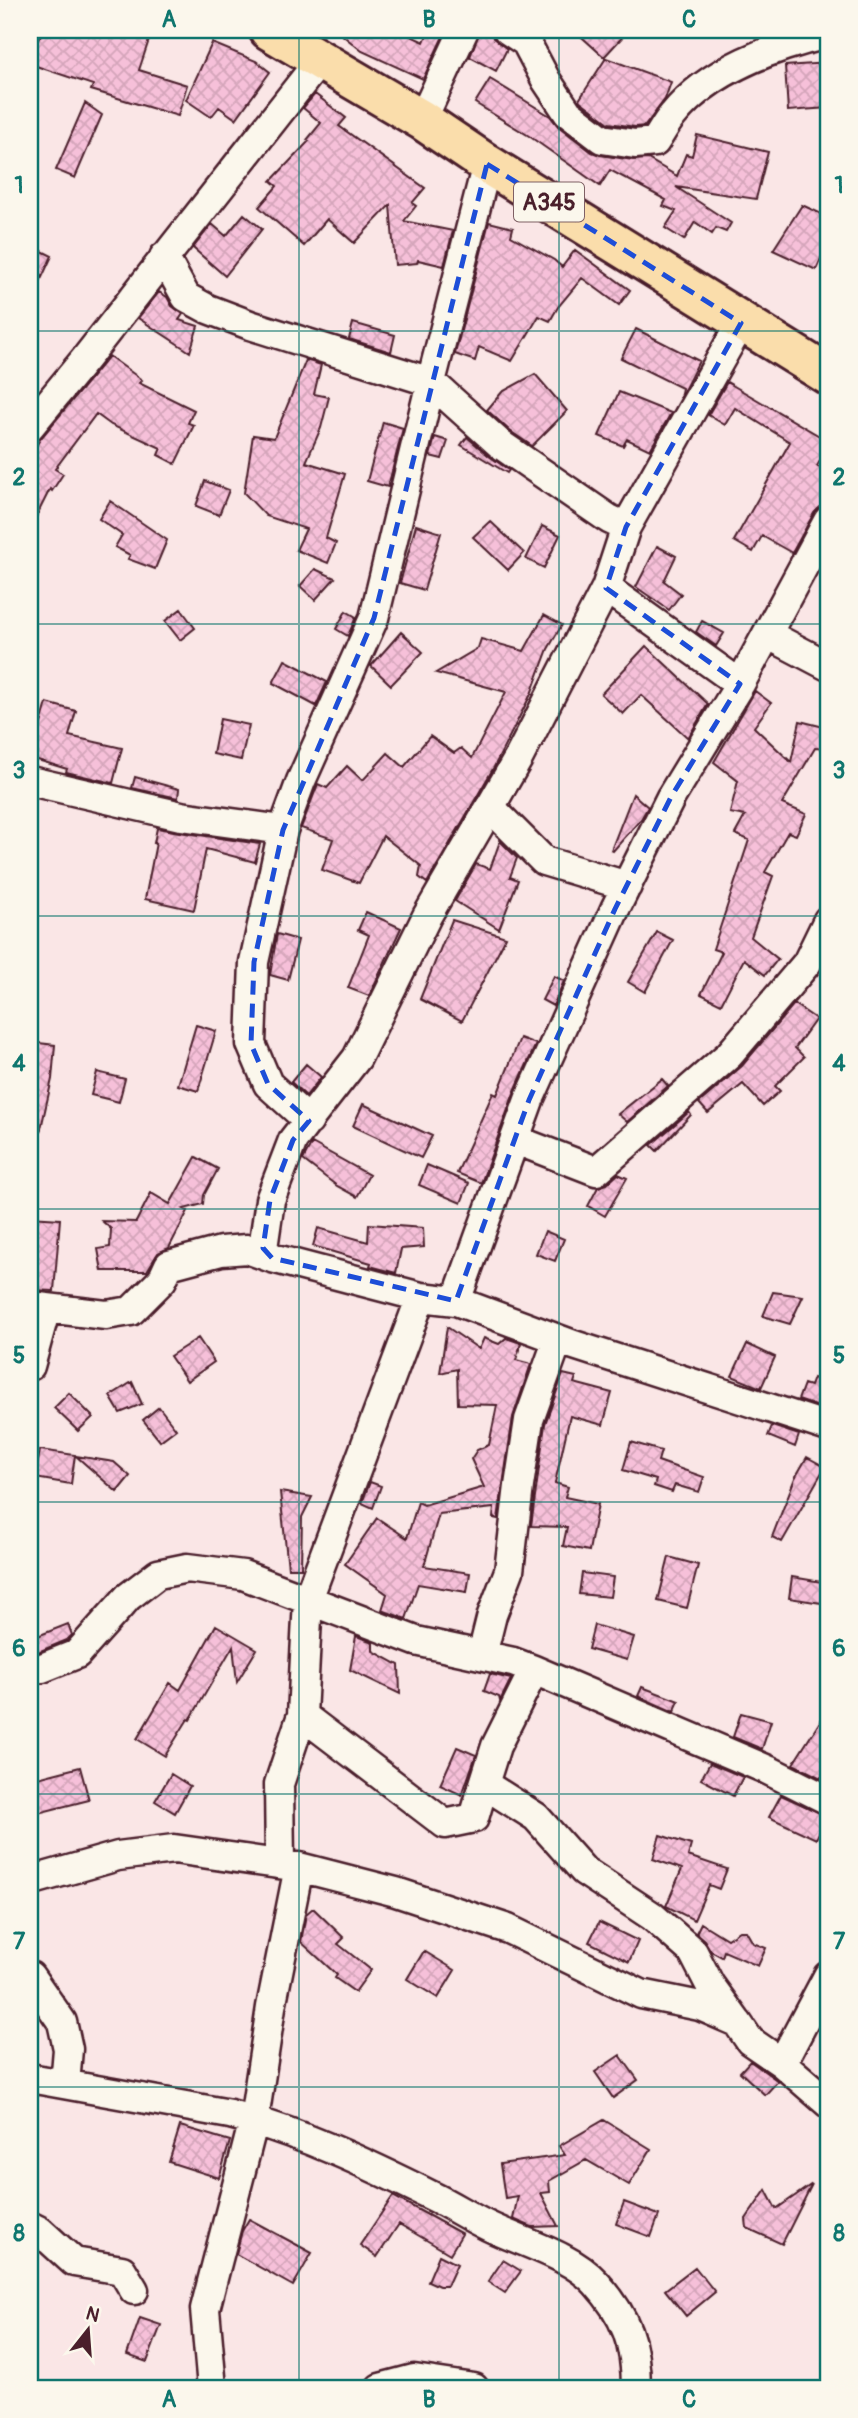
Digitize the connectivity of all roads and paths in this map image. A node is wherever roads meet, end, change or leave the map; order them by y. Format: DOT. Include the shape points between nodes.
graph roads {
  1 [pos="269,30"];
  2 [pos="464,30"];
  3 [pos="508,30"];
  4 [pos="828,34"];
  5 [pos="320,60"];
  6 [pos="422,120"];
  7 [pos="487,164"];
  8 [pos="164,257"];
  9 [pos="741,323"];
  10 [pos="828,375"];
  11 [pos="431,382"];
  12 [pos="30,426"];
  13 [pos="828,521"];
  14 [pos="626,527"];
  15 [pos="606,588"];
  16 [pos="766,634"];
  17 [pos="828,666"];
  18 [pos="740,684"];
  19 [pos="30,781"];
  20 [pos="490,807"];
  21 [pos="283,830"];
  22 [pos="627,886"];
  23 [pos="828,920"];
  24 [pos="309,1121"];
  25 [pos="516,1140"];
  26 [pos="272,1258"];
  27 [pos="421,1297"];
  28 [pos="456,1301"];
  29 [pos="38,1307"];
  30 [pos="558,1339"];
  31 [pos="30,1366"];
  32 [pos="828,1427"];
  33 [pos="309,1599"];
  34 [pos="482,1655"];
  35 [pos="30,1669"];
  36 [pos="534,1670"];
  37 [pos="302,1715"];
  38 [pos="484,1784"];
  39 [pos="828,1800"];
  40 [pos="289,1865"];
  41 [pos="30,1881"];
  42 [pos="30,1976"];
  43 [pos="828,1976"];
  44 [pos="737,2022"];
  45 [pos="782,2063"];
  46 [pos="30,2078"];
  47 [pos="65,2084"];
  48 [pos="828,2104"];
  49 [pos="254,2120"];
  50 [pos="30,2226"];
  51 [pos="30,2236"];
  52 [pos="47,2262"];
  53 [pos="134,2290"];
  54 [pos="212,2388"];
  55 [pos="380,2388"];
  56 [pos="474,2388"];
  57 [pos="636,2388"];
  1 -- 5 [label="highway, A345"];
  2 -- 6 [label="street"];
  3 -- 4 [label="street" via="526,42 568,113 602,139 635,144 655,142 673,114 706,85 751,57"];
  5 -- 6 [label="highway, A345"];
  5 -- 8 [label="street"];
  6 -- 7 [label="highway, A345"];
  7 -- 9 [label="highway, A345"];
  7 -- 11 [label="street"];
  8 -- 11 [label="street" via="187,298 208,309"];
  8 -- 12 [label="street"];
  9 -- 10 [label="highway, A345"];
  9 -- 14 [label="street"];
  11 -- 14 [label="street" via="500,444"];
  11 -- 21 [label="street" via="374,618"];
  13 -- 16 [label="street"];
  14 -- 15 [label="street"];
  15 -- 18 [label="street"];
  15 -- 20 [label="street"];
  16 -- 17 [label="street"];
  16 -- 18 [label="street"];
  18 -- 22 [label="street" via="671,797"];
  19 -- 21 [label="street" via="181,816"];
  20 -- 22 [label="street" via="544,861"];
  20 -- 24 [label="street" via="427,916 357,1058"];
  21 -- 24 [label="street" via="254,962 251,1044 268,1084"];
  22 -- 25 [label="street" via="529,1100"];
  23 -- 25 [label="street" via="807,963 729,1055 596,1171"];
  24 -- 26 [label="street" via="293,1140 270,1200 263,1248"];
  25 -- 28 [label="street"];
  26 -- 27 [label="street"];
  26 -- 29 [label="street" via="247,1249 169,1265 162,1280 131,1311 106,1315"];
  27 -- 28 [label="street"];
  27 -- 33 [label="street"];
  28 -- 30 [label="street"];
  29 -- 31 [label="street"];
  30 -- 32 [label="street"];
  30 -- 34 [label="street" via="529,1420 509,1571"];
  33 -- 34 [label="street" via="416,1641"];
  33 -- 35 [label="street" via="243,1575 187,1568 158,1574 128,1597 77,1654"];
  33 -- 37 [label="street"];
  34 -- 36 [label="street"];
  36 -- 38 [label="street" via="496,1746"];
  36 -- 39 [label="street"];
  37 -- 38 [label="street" via="445,1824 474,1818"];
  37 -- 40 [label="street" via="279,1784"];
  38 -- 44 [label="street" via="536,1817 584,1871 652,1916 693,1952"];
  40 -- 41 [label="street" via="174,1849 118,1856"];
  40 -- 44 [label="street" via="396,1892 508,1929 641,1994 700,2006"];
  40 -- 49 [label="street"];
  42 -- 47 [label="street" via="62,2022 68,2049"];
  43 -- 45 [label="street"];
  44 -- 45 [label="street" via="750,2041"];
  45 -- 48 [label="street"];
  46 -- 47 [label="street"];
  47 -- 49 [label="street"];
  49 -- 54 [label="street" via="205,2309"];
  49 -- 57 [label="street" via="326,2147 577,2267 621,2314 636,2358"];
  50 -- 53 [label="street" via="74,2262 122,2270"];
  51 -- 52 [label="street"];
  55 -- 56 [label="street" via="414,2379"];
}
